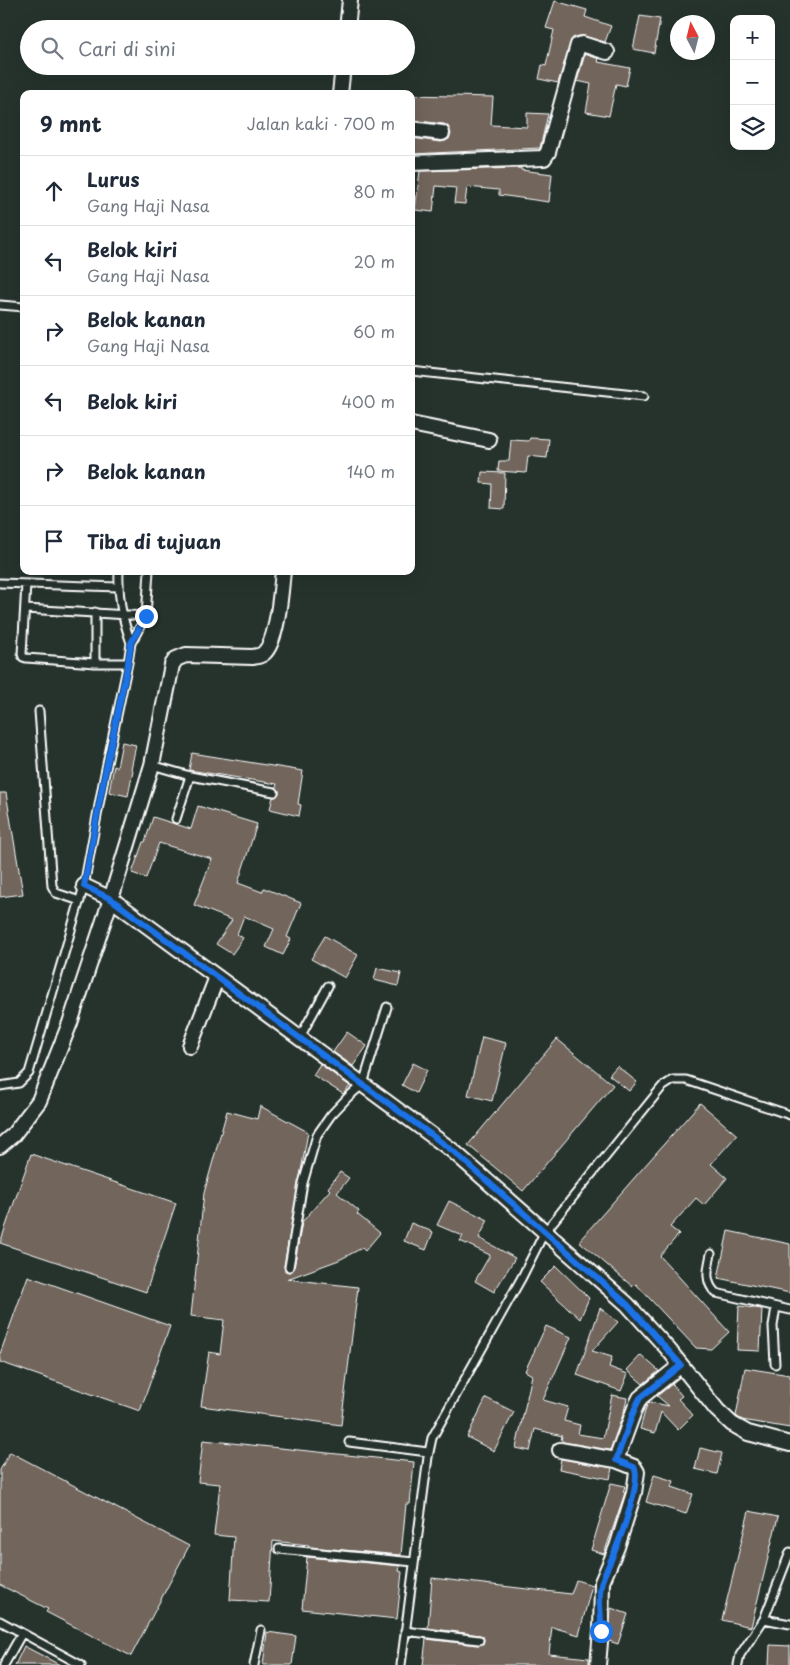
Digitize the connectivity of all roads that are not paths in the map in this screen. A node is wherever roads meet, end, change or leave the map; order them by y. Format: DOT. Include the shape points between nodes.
graph roads {
  1 [pos="350,0"];
  2 [pos="348,20"];
  3 [pos="607,52"];
  4 [pos="342,75"];
  5 [pos="340,90"];
  6 [pos="415,130"];
  7 [pos="442,133"];
  8 [pos="415,163"];
  9 [pos="0,305"];
  10 [pos="20,306"];
  11 [pos="415,371"];
  12 [pos="644,396"];
  13 [pos="415,425"];
  14 [pos="489,440"];
  15 [pos="119,575"];
  16 [pos="149,575"];
  17 [pos="282,575"];
  18 [pos="0,583"];
  19 [pos="26,584"];
  20 [pos="118,588"];
  21 [pos="25,609"];
  22 [pos="95,612"];
  23 [pos="121,615"];
  24 [pos="146,616"];
  25 [pos="131,643"];
  26 [pos="95,663"];
  27 [pos="128,663"];
  28 [pos="39,711"];
  29 [pos="152,765"];
  30 [pos="190,776"];
  31 [pos="274,792"];
  32 [pos="176,819"];
  33 [pos="84,886"];
  34 [pos="111,899"];
  35 [pos="80,901"];
  36 [pos="217,977"];
  37 [pos="328,986"];
  38 [pos="388,1007"];
  39 [pos="300,1037"];
  40 [pos="190,1046"];
  41 [pos="363,1084"];
  42 [pos="0,1086"];
  43 [pos="790,1115"];
  44 [pos="0,1146"];
  45 [pos="544,1233"];
  46 [pos="711,1254"];
  47 [pos="289,1267"];
  48 [pos="776,1307"];
  49 [pos="790,1310"];
  50 [pos="775,1364"];
  51 [pos="681,1365"];
  52 [pos="349,1442"];
  53 [pos="790,1444"];
  54 [pos="560,1450"];
  55 [pos="428,1452"];
  56 [pos="616,1460"];
  57 [pos="279,1549"];
  58 [pos="790,1552"];
  59 [pos="414,1562"];
  60 [pos="764,1619"];
  61 [pos="0,1621"];
  62 [pos="790,1624"];
  63 [pos="262,1630"];
  64 [pos="405,1631"];
  65 [pos="22,1633"];
  66 [pos="479,1640"];
  67 [pos="4,1665"];
  68 [pos="81,1665"];
  69 [pos="254,1665"];
  70 [pos="401,1665"];
  71 [pos="598,1665"];
  72 [pos="738,1665"];
  1 -- 2 [label="street"];
  3 -- 8 [label="street" via="578,45 544,158"];
  4 -- 5 [label="street"];
  6 -- 7 [label="street"];
  9 -- 10 [label="lane"];
  11 -- 12 [label="lane"];
  13 -- 14 [label="street"];
  15 -- 20 [label="lane"];
  16 -- 24 [label="lane"];
  17 -- 29 [label="street" via="275,630 266,652 253,657 186,655 176,659 172,665"];
  18 -- 19 [label="lane"];
  19 -- 20 [label="lane"];
  19 -- 21 [label="lane"];
  20 -- 23 [label="lane"];
  21 -- 22 [label="lane"];
  21 -- 26 [label="lane" via="23,657"];
  22 -- 23 [label="lane"];
  22 -- 26 [label="lane"];
  23 -- 24 [label="lane"];
  23 -- 25 [label="lane"];
  24 -- 25 [label="lane"];
  25 -- 27 [label="lane"];
  26 -- 27 [label="lane"];
  27 -- 33 [label="lane"];
  28 -- 35 [label="lane" via="52,886 56,893"];
  29 -- 30 [label="lane"];
  29 -- 34 [label="street"];
  30 -- 31 [label="lane"];
  30 -- 32 [label="lane"];
  33 -- 34 [label="street"];
  33 -- 35 [label="lane"];
  34 -- 36 [label="street"];
  34 -- 44 [label="street" via="70,1024 39,1101 13,1135"];
  35 -- 42 [label="lane" via="28,1073 19,1083"];
  36 -- 39 [label="street"];
  36 -- 40 [label="street"];
  37 -- 39 [label="lane"];
  38 -- 41 [label="lane"];
  39 -- 41 [label="street"];
  41 -- 45 [label="street" via="453,1151"];
  41 -- 47 [label="lane" via="348,1096 317,1135 303,1183"];
  43 -- 45 [label="lane" via="686,1080 673,1080 662,1088"];
  45 -- 51 [label="street" via="627,1304"];
  45 -- 55 [label="lane" via="432,1438"];
  46 -- 48 [label="lane" via="708,1284 716,1293"];
  48 -- 49 [label="lane"];
  48 -- 50 [label="lane" via="773,1326"];
  51 -- 53 [label="street" via="732,1424 748,1433"];
  51 -- 56 [label="street" via="640,1398"];
  52 -- 55 [label="lane"];
  54 -- 56 [label="street"];
  55 -- 59 [label="lane"];
  56 -- 71 [label="street" via="634,1467 637,1477 617,1547 602,1582"];
  57 -- 59 [label="lane"];
  58 -- 60 [label="lane"];
  59 -- 64 [label="lane"];
  60 -- 62 [label="lane"];
  60 -- 72 [label="lane" via="740,1655"];
  61 -- 65 [label="lane"];
  63 -- 69 [label="lane"];
  64 -- 66 [label="lane"];
  64 -- 70 [label="lane"];
  65 -- 67 [label="lane"];
  65 -- 68 [label="lane"];
}
